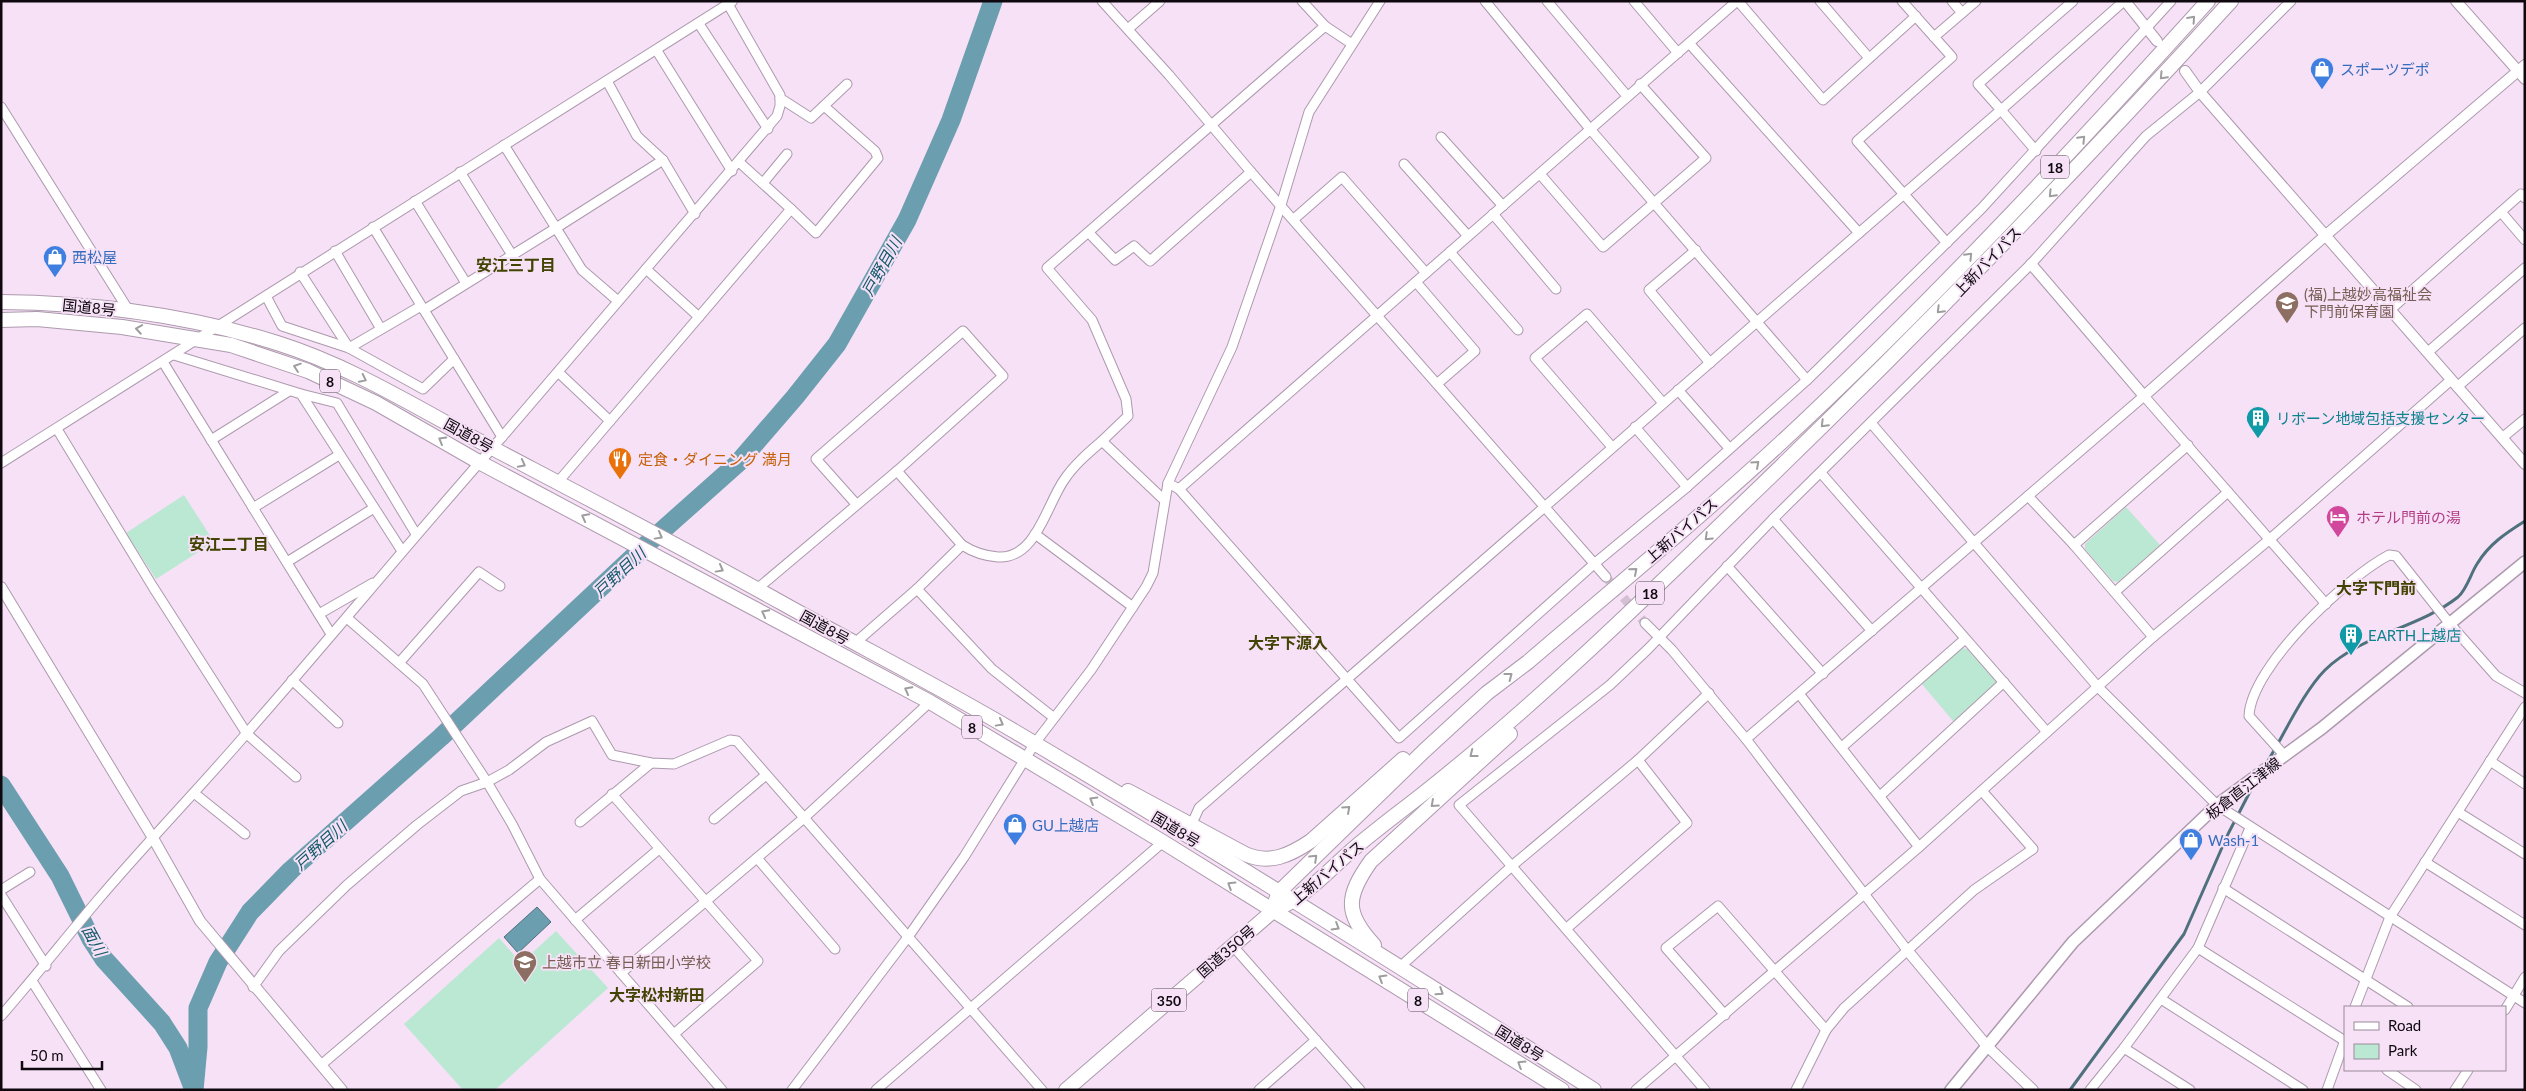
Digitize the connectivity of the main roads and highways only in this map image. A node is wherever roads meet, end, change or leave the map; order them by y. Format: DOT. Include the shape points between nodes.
graph roads {
  1 [pos="2208,1"];
  2 [pos="2232,1"];
  3 [pos="1,302"];
  4 [pos="1,320"];
  5 [pos="2525,562"];
  6 [pos="1607,635"];
  7 [pos="1487,693"];
  8 [pos="1189,829"];
  9 [pos="1279,892"];
  10 [pos="1294,903"];
  11 [pos="1273,912"];
  12 [pos="1384,956"];
  13 [pos="1066,1090"];
  14 [pos="1562,1090"];
  15 [pos="1594,1090"];
  16 [pos="1951,1090"];
  7 -- 1 [label="highway, 上新バイパス / 18, one-way" via="1604,597 1800,425 2095,126"];
  2 -- 6 [label="highway, 上新バイパス / 18, one-way" via="1986,263"];
  3 -- 8 [label="highway, 国道8号 / 8, one-way" via="51,303 129,311 219,327 281,344 340,368 677,545 1090,776 1138,794"];
  11 -- 4 [label="highway, 国道8号 / 8, one-way" via="930,702 479,462 376,403 308,371 231,345 199,339 122,327 37,319"];
  5 -- 16 [label="main road, 板倉直江津線" via="2322,728 2217,805 2073,942"];
  6 -- 10 [label="highway, 上新バイパス / 18, one-way" via="1487,743 1354,848"];
  6 -- 12 [label="highway, one-way" via="1491,753 1371,861 1357,879 1351,906 1354,920"];
  8 -- 7 [label="highway, one-way" via="1252,857 1266,860 1287,855 1312,841 1418,745"];
  9 -- 7 [label="highway, 上新バイパス / 18, one-way"];
  8 -- 9 [label="highway, 国道8号 / 8"];
  9 -- 10 [label="highway, 国道8号 / 8"];
  9 -- 11 [label="highway, 上新バイパス / 18"];
  10 -- 11 [label="highway, 上新バイパス / 18"];
  10 -- 12 [label="highway, 国道8号 / 8, one-way"];
  11 -- 13 [label="highway, 国道350号 / 350"];
  14 -- 11 [label="highway, 国道8号 / 8, one-way"];
  12 -- 15 [label="highway, 国道8号 / 8, one-way"];
}
